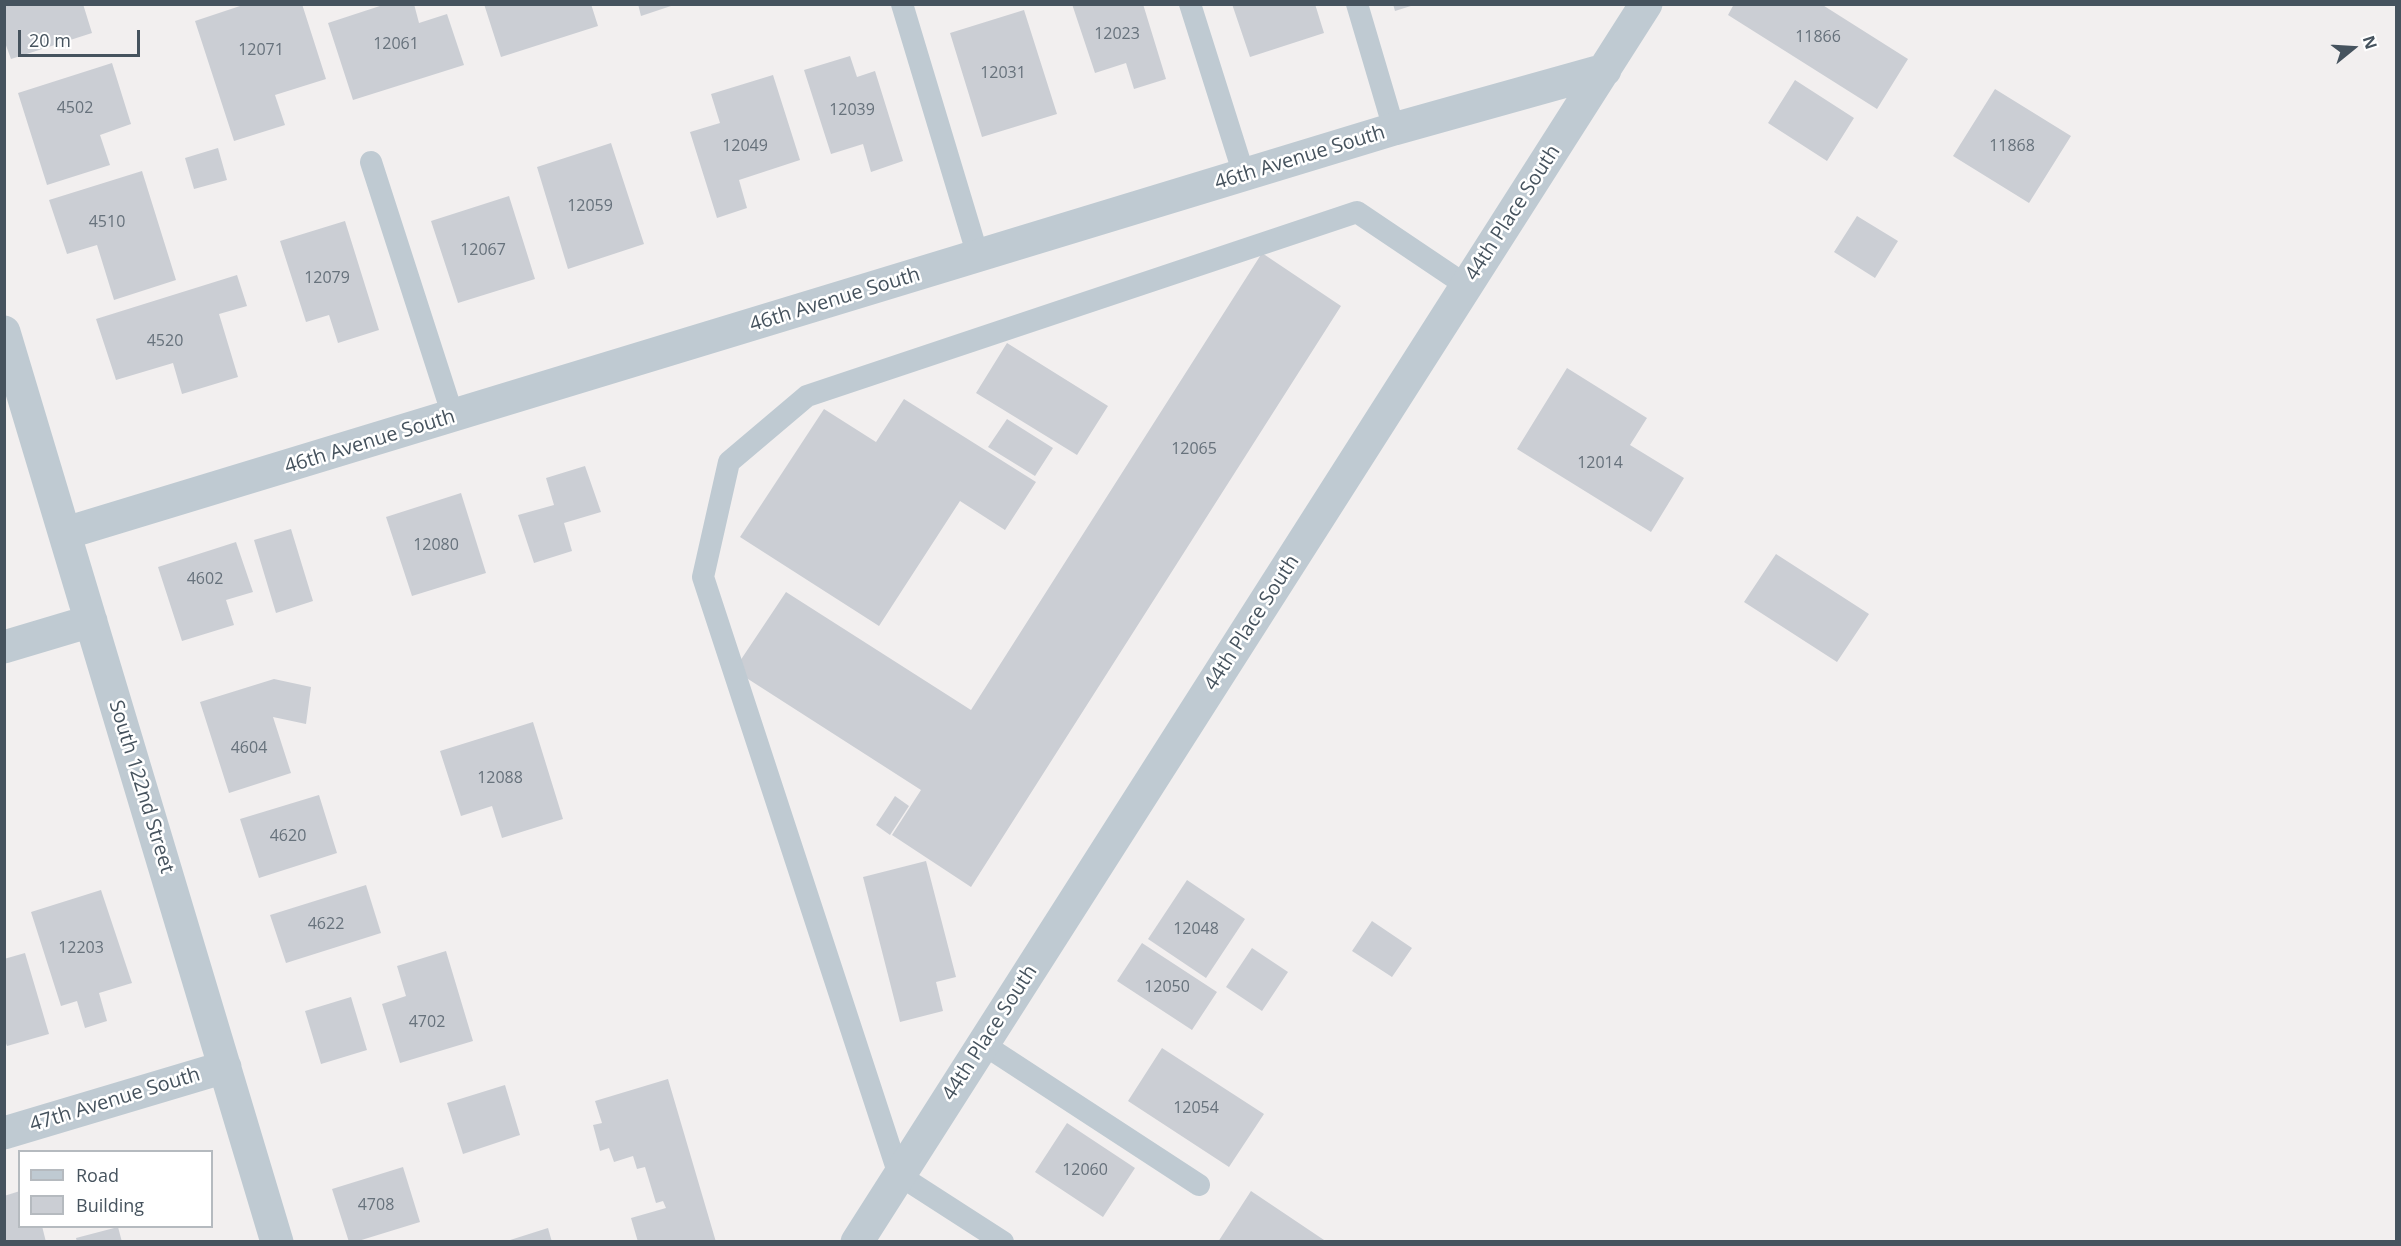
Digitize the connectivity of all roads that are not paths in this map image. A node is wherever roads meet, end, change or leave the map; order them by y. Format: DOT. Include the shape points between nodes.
graph roads {
  1 [pos="902,4"];
  2 [pos="1190,4"];
  3 [pos="1357,4"];
  4 [pos="1646,4"];
  5 [pos="1605,70"];
  6 [pos="1394,129"];
  7 [pos="371,162"];
  8 [pos="1244,175"];
  9 [pos="978,256"];
  10 [pos="1467,285"];
  11 [pos="4,332"];
  12 [pos="453,416"];
  13 [pos="66,533"];
  14 [pos="91,621"];
  15 [pos="4,647"];
  16 [pos="982,1044"];
  17 [pos="225,1067"];
  18 [pos="4,1133"];
  19 [pos="899,1175"];
  20 [pos="1199,1185"];
  21 [pos="278,1242"];
  22 [pos="857,1242"];
  23 [pos="1003,1242"];
  1 -- 9 [label="lane"];
  2 -- 8 [label="lane"];
  3 -- 6 [label="lane"];
  4 -- 5 [label="street, 44th Place South"];
  5 -- 6 [label="street, 46th Avenue South"];
  5 -- 10 [label="street, 44th Place South"];
  6 -- 8 [label="street, 46th Avenue South"];
  7 -- 12 [label="lane"];
  8 -- 9 [label="street, 46th Avenue South"];
  9 -- 12 [label="street, 46th Avenue South"];
  10 -- 16 [label="street, 44th Place South"];
  10 -- 19 [label="lane" via="1357,212 807,396 729,462 703,577"];
  11 -- 13 [label="street, South 122nd Street"];
  12 -- 13 [label="street, 46th Avenue South"];
  13 -- 14 [label="street, South 122nd Street"];
  14 -- 15 [label="street"];
  14 -- 17 [label="street, South 122nd Street"];
  16 -- 19 [label="street, 44th Place South"];
  16 -- 20 [label="lane"];
  17 -- 18 [label="street, 47th Avenue South"];
  17 -- 21 [label="street, South 122nd Street"];
  19 -- 22 [label="street, 44th Place South"];
  19 -- 23 [label="lane"];
}
